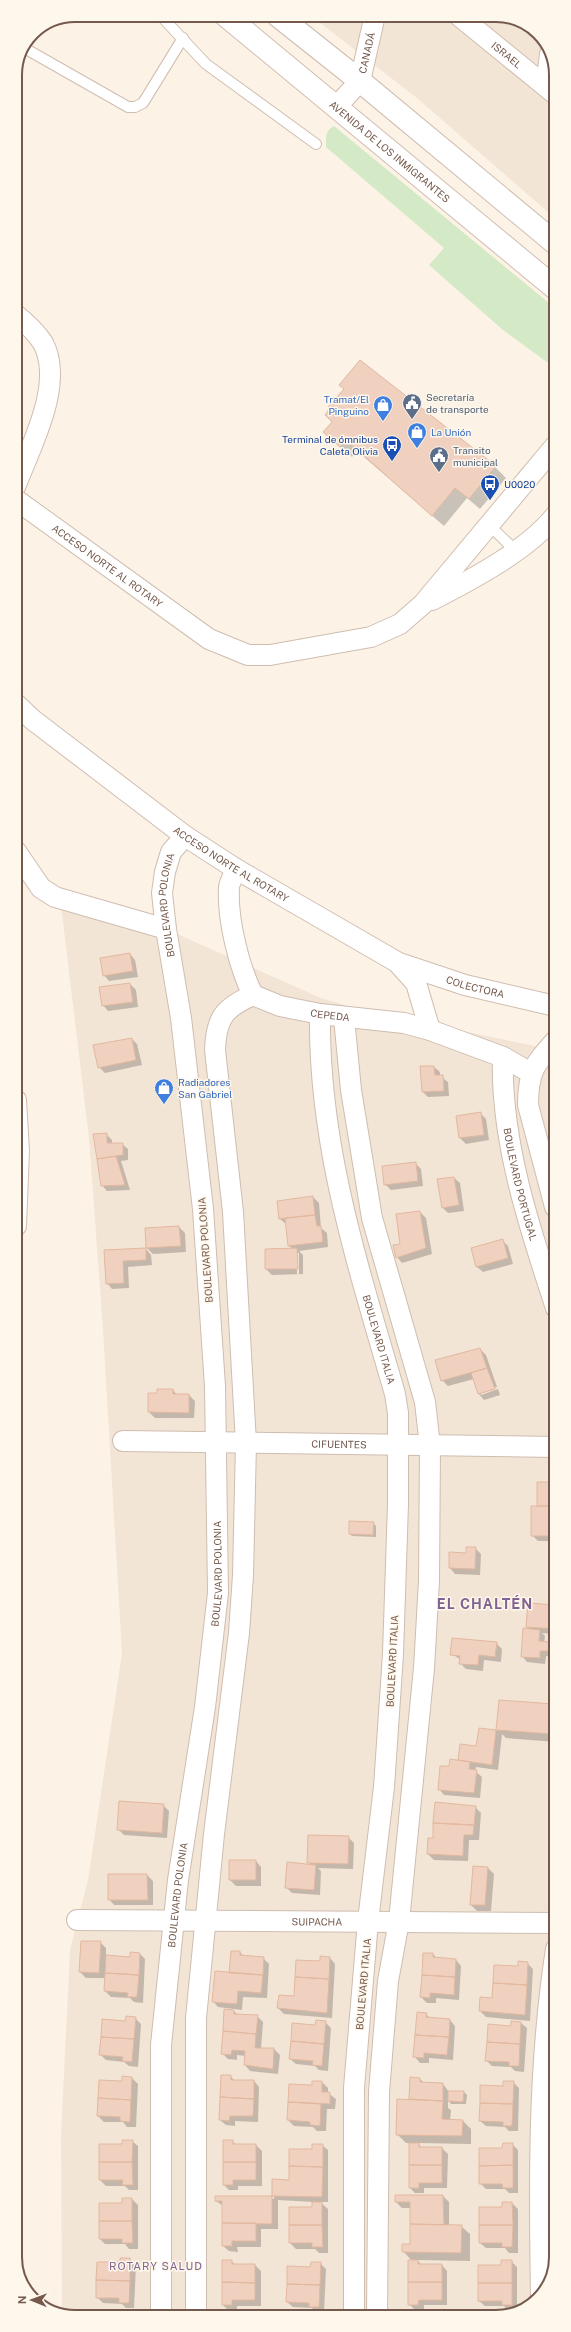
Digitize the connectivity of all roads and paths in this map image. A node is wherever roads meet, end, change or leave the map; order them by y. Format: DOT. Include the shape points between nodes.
graph roads {
  1 [pos="167,22"];
  2 [pos="234,22"];
  3 [pos="286,22"];
  4 [pos="373,22"];
  5 [pos="467,22"];
  6 [pos="183,38"];
  7 [pos="29,50"];
  8 [pos="360,81"];
  9 [pos="549,89"];
  10 [pos="338,106"];
  11 [pos="316,144"];
  12 [pos="549,238"];
  13 [pos="549,283"];
  14 [pos="22,320"];
  15 [pos="549,453"];
  16 [pos="22,469"];
  17 [pos="22,504"];
  18 [pos="549,523"];
  19 [pos="490,526"];
  20 [pos="515,550"];
  21 [pos="423,604"];
  22 [pos="22,709"];
  23 [pos="185,836"];
  24 [pos="22,860"];
  25 [pos="236,869"];
  26 [pos="166,929"];
  27 [pos="397,962"];
  28 [pos="253,995"];
  29 [pos="549,1005"];
  30 [pos="320,1014"];
  31 [pos="344,1018"];
  32 [pos="430,1030"];
  33 [pos="549,1048"];
  34 [pos="503,1057"];
  35 [pos="530,1073"];
  36 [pos="549,1182"];
  37 [pos="549,1288"];
  38 [pos="122,1441"];
  39 [pos="216,1442"];
  40 [pos="246,1443"];
  41 [pos="398,1445"];
  42 [pos="430,1446"];
  43 [pos="549,1447"];
  44 [pos="77,1920"];
  45 [pos="174,1920"];
  46 [pos="207,1920"];
  47 [pos="368,1921"];
  48 [pos="399,1921"];
  49 [pos="549,1923"];
  50 [pos="549,2011"];
  51 [pos="541,2285"];
  52 [pos="161,2310"];
  53 [pos="196,2310"];
  54 [pos="354,2310"];
  55 [pos="377,2310"];
  1 -- 6 [label="lane"];
  2 -- 10 [label="street, AVENIDA DE LOS INMIGRANTES"];
  3 -- 8 [label="street"];
  4 -- 8 [label="street, CANADÁ"];
  5 -- 9 [label="street, ISRAEL"];
  6 -- 7 [label="lane" via="143,104 135,107 128,107"];
  6 -- 11 [label="lane" via="206,64"];
  8 -- 10 [label="street, CANADÁ"];
  8 -- 12 [label="street"];
  10 -- 13 [label="street, AVENIDA DE LOS INMIGRANTES"];
  14 -- 16 [label="street" via="42,343 48,358 51,380 39,425"];
  15 -- 19 [label="street, ACCESO NORTE AL ROTARY"];
  17 -- 21 [label="street, ACCESO NORTE AL ROTARY" via="208,639 248,655 270,655 371,637 400,624"];
  18 -- 20 [label="street, ACCESO NORTE AL ROTARY"];
  19 -- 20 [label="lane"];
  19 -- 21 [label="street, ACCESO NORTE AL ROTARY"];
  20 -- 21 [label="street, ACCESO NORTE AL ROTARY" via="474,578"];
  22 -- 23 [label="street, ACCESO NORTE AL ROTARY"];
  23 -- 25 [label="street, ACCESO NORTE AL ROTARY"];
  23 -- 26 [label="street, BOULEVARD POLONIA" via="172,852 165,872 162,892"];
  24 -- 26 [label="street" via="41,888 55,897"];
  25 -- 27 [label="street, ACCESO NORTE AL ROTARY"];
  25 -- 28 [label="street" via="229,885 230,910 243,976"];
  26 -- 39 [label="street, BOULEVARD POLONIA" via="181,1018 203,1209 215,1386"];
  27 -- 29 [label="street, COLECTORA" via="465,985"];
  27 -- 32 [label="street, ACCESO NORTE AL ROTARY" via="416,983"];
  28 -- 30 [label="street, CEPEDA" via="280,1006"];
  28 -- 40 [label="street" via="224,1013 216,1030 215,1050 233,1212"];
  30 -- 31 [label="street, CEPEDA"];
  30 -- 41 [label="street, BOULEVARD ITALIA" via="319,1056 324,1114 332,1161 362,1282 395,1394"];
  31 -- 32 [label="street, CEPEDA" via="404,1023"];
  31 -- 42 [label="street" via="351,1090 372,1218 425,1402"];
  32 -- 34 [label="street, CEPEDA"];
  33 -- 35 [label="street"];
  34 -- 35 [label="street, CEPEDA"];
  34 -- 37 [label="street, BOULEVARD PORTUGAL" via="502,1086 512,1148 534,1244"];
  35 -- 36 [label="street" via="528,1105"];
  38 -- 39 [label="street, CIFUENTES"];
  39 -- 40 [label="street, CIFUENTES"];
  39 -- 45 [label="street, BOULEVARD POLONIA" via="217,1600 205,1707"];
  40 -- 41 [label="street, CIFUENTES"];
  40 -- 46 [label="street" via="239,1633 214,1834"];
  41 -- 42 [label="street, CIFUENTES"];
  41 -- 47 [label="street, BOULEVARD ITALIA" via="393,1654 384,1787"];
  42 -- 43 [label="street, CIFUENTES"];
  42 -- 48 [label="street" via="429,1573 424,1668"];
  44 -- 45 [label="street, SUIPACHA"];
  45 -- 46 [label="street, SUIPACHA"];
  45 -- 52 [label="street, BOULEVARD POLONIA" via="162,2045"];
  46 -- 47 [label="street, SUIPACHA"];
  46 -- 53 [label="street" via="196,2018"];
  47 -- 48 [label="street, SUIPACHA"];
  47 -- 54 [label="street, BOULEVARD ITALIA" via="354,2088"];
  48 -- 49 [label="street, SUIPACHA"];
  48 -- 55 [label="street" via="388,1981 379,2092"];
  50 -- 51 [label="street" via="543,2065 539,2169"];
}
